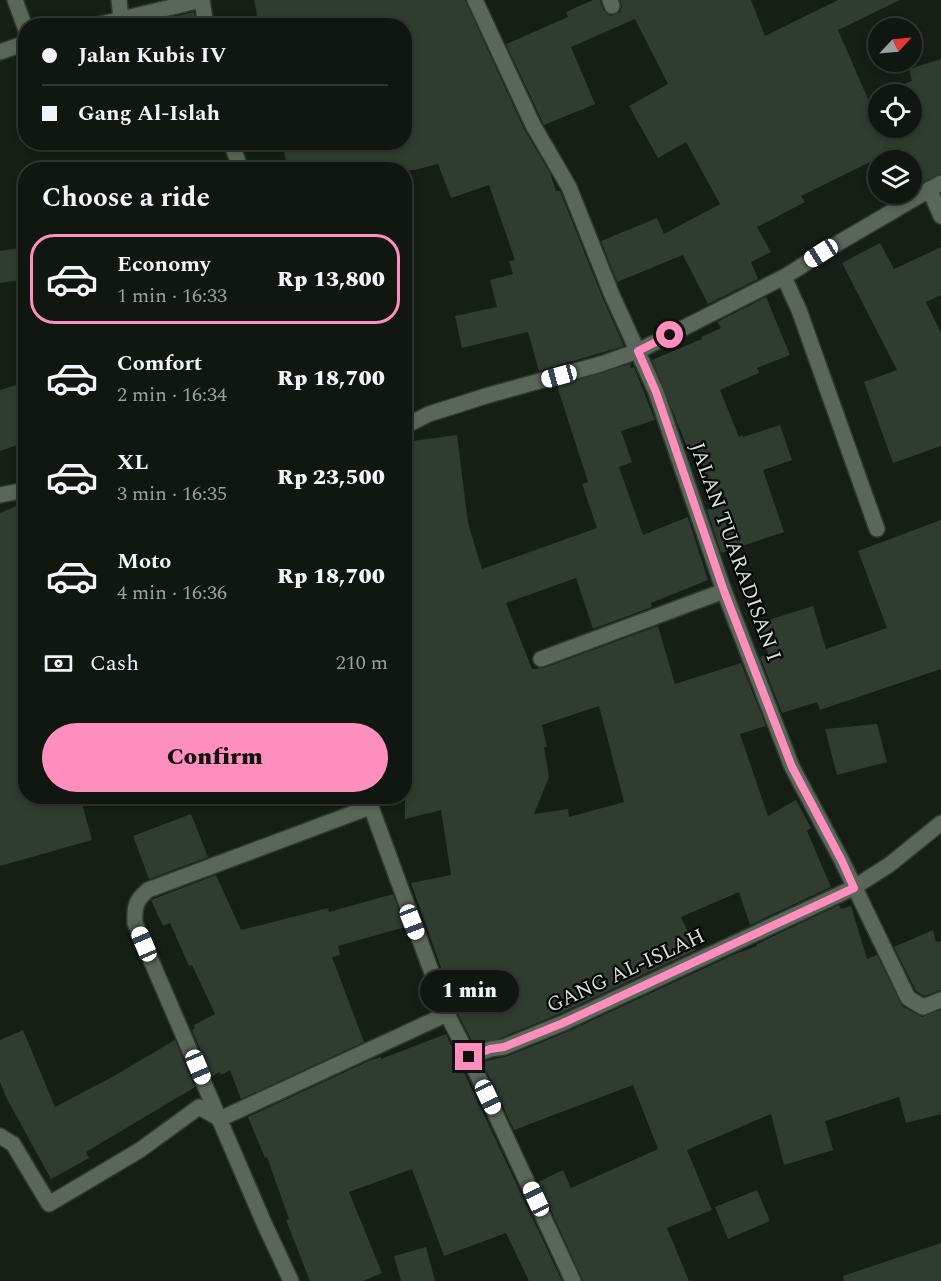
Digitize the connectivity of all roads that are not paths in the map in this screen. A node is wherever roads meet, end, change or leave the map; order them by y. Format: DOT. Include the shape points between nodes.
graph roads {
  1 [pos="15,0"];
  2 [pos="119,0"];
  3 [pos="201,0"];
  4 [pos="475,0"];
  5 [pos="22,18"];
  6 [pos="122,18"];
  7 [pos="204,18"];
  8 [pos="18,46"];
  9 [pos="0,52"];
  10 [pos="935,186"];
  11 [pos="941,216"];
  12 [pos="784,277"];
  13 [pos="638,351"];
  14 [pos="412,422"];
  15 [pos="18,492"];
  16 [pos="0,495"];
  17 [pos="877,529"];
  18 [pos="724,591"];
  19 [pos="541,659"];
  20 [pos="363,804"];
  21 [pos="369,804"];
  22 [pos="941,823"];
  23 [pos="854,888"];
  24 [pos="941,1000"];
  25 [pos="447,1014"];
  26 [pos="469,1057"];
  27 [pos="220,1119"];
  28 [pos="0,1136"];
  29 [pos="291,1281"];
  30 [pos="573,1281"];
  1 -- 5 [label="street"];
  2 -- 6 [label="street"];
  3 -- 6 [label="street"];
  3 -- 7 [label="street"];
  4 -- 13 [label="street, JALAN TUARADISAN I" via="533,125 569,187"];
  8 -- 9 [label="street"];
  10 -- 11 [label="street"];
  10 -- 12 [label="street"];
  12 -- 13 [label="street"];
  12 -- 17 [label="street"];
  13 -- 14 [label="street"];
  13 -- 18 [label="street, JALAN TUARADISAN I" via="656,392"];
  15 -- 16 [label="street"];
  18 -- 19 [label="street"];
  18 -- 23 [label="street, JALAN TUARADISAN I" via="792,767"];
  20 -- 27 [label="street" via="148,890 139,898 134,910 135,923"];
  21 -- 25 [label="street"];
  22 -- 23 [label="street, GANG AL-ISLAH"];
  23 -- 24 [label="street, JALAN TUARADISAN I" via="908,998 923,1007"];
  23 -- 26 [label="street, GANG AL-ISLAH" via="563,1023"];
  25 -- 26 [label="street"];
  25 -- 27 [label="street"];
  26 -- 30 [label="street"];
  27 -- 28 [label="street" via="199,1107 140,1150 49,1204 14,1144"];
  27 -- 29 [label="street"];
}
